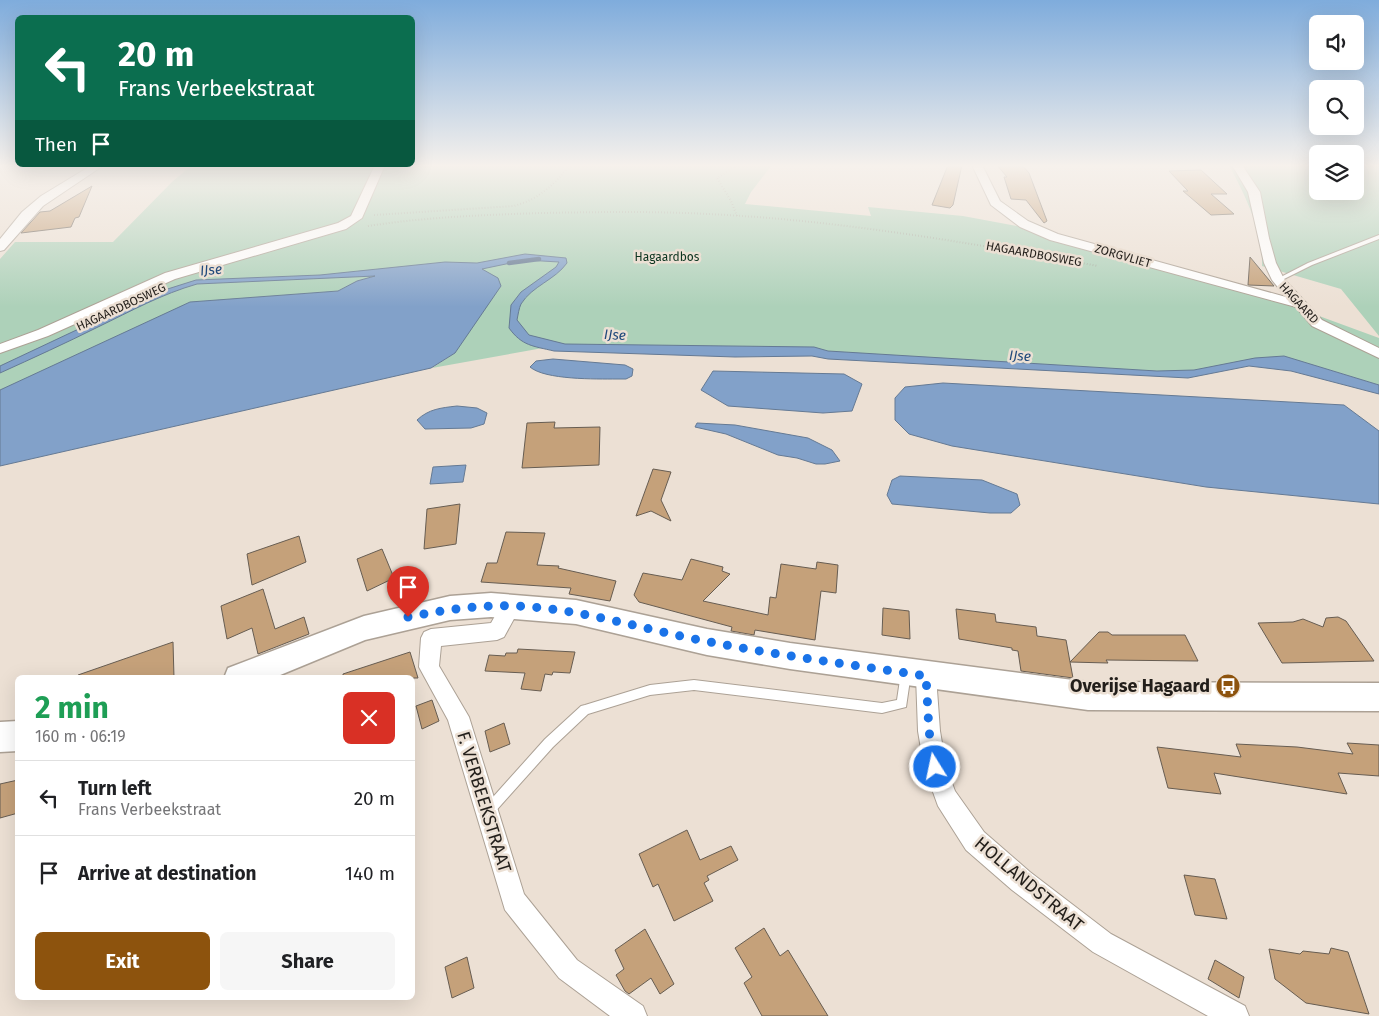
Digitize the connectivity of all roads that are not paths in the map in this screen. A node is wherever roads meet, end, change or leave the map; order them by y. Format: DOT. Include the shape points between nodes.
graph roads {
  1 [pos="29,212"];
  2 [pos="364,212"];
  3 [pos="1008,212"];
  4 [pos="1258,212"];
  5 [pos="1379,237"];
  6 [pos="0,247"];
  7 [pos="1278,280"];
  8 [pos="1298,304"];
  9 [pos="0,349"];
  10 [pos="1379,354"];
  11 [pos="511,606"];
  12 [pos="916,674"];
  13 [pos="246,675"];
  14 [pos="1379,696"];
  15 [pos="15,736"];
  16 [pos="0,738"];
  17 [pos="487,812"];
  18 [pos="633,1016"];
  19 [pos="1235,1016"];
  1 -- 6 [label="street"];
  2 -- 9 [label="street, HAGAARDBOSWEG" via="360,223 170,276"];
  3 -- 8 [label="street, ZORGVLIET" via="1024,224 1054,237"];
  4 -- 7 [label="street, HAGAARD"];
  5 -- 7 [label="lane"];
  7 -- 8 [label="street, HAGAARD"];
  8 -- 10 [label="street, HAGAARD" via="1324,328"];
  11 -- 12 [label="main road" via="576,612 707,642"];
  11 -- 13 [label="main road" via="450,608 364,628"];
  11 -- 17 [label="street, F. VERBEEKSTRAAT" via="496,631 431,638 429,666 458,717"];
  12 -- 14 [label="main road" via="1088,696"];
  12 -- 17 [label="lane" via="902,704 882,708 694,685 650,690 585,710 549,743"];
  12 -- 19 [label="street, HOLLANDSTRAAT" via="935,767 946,798 975,841 1021,882 1102,943"];
  15 -- 16 [label="main road"];
  17 -- 18 [label="street, F. VERBEEKSTRAAT" via="514,900 568,968"];
}
